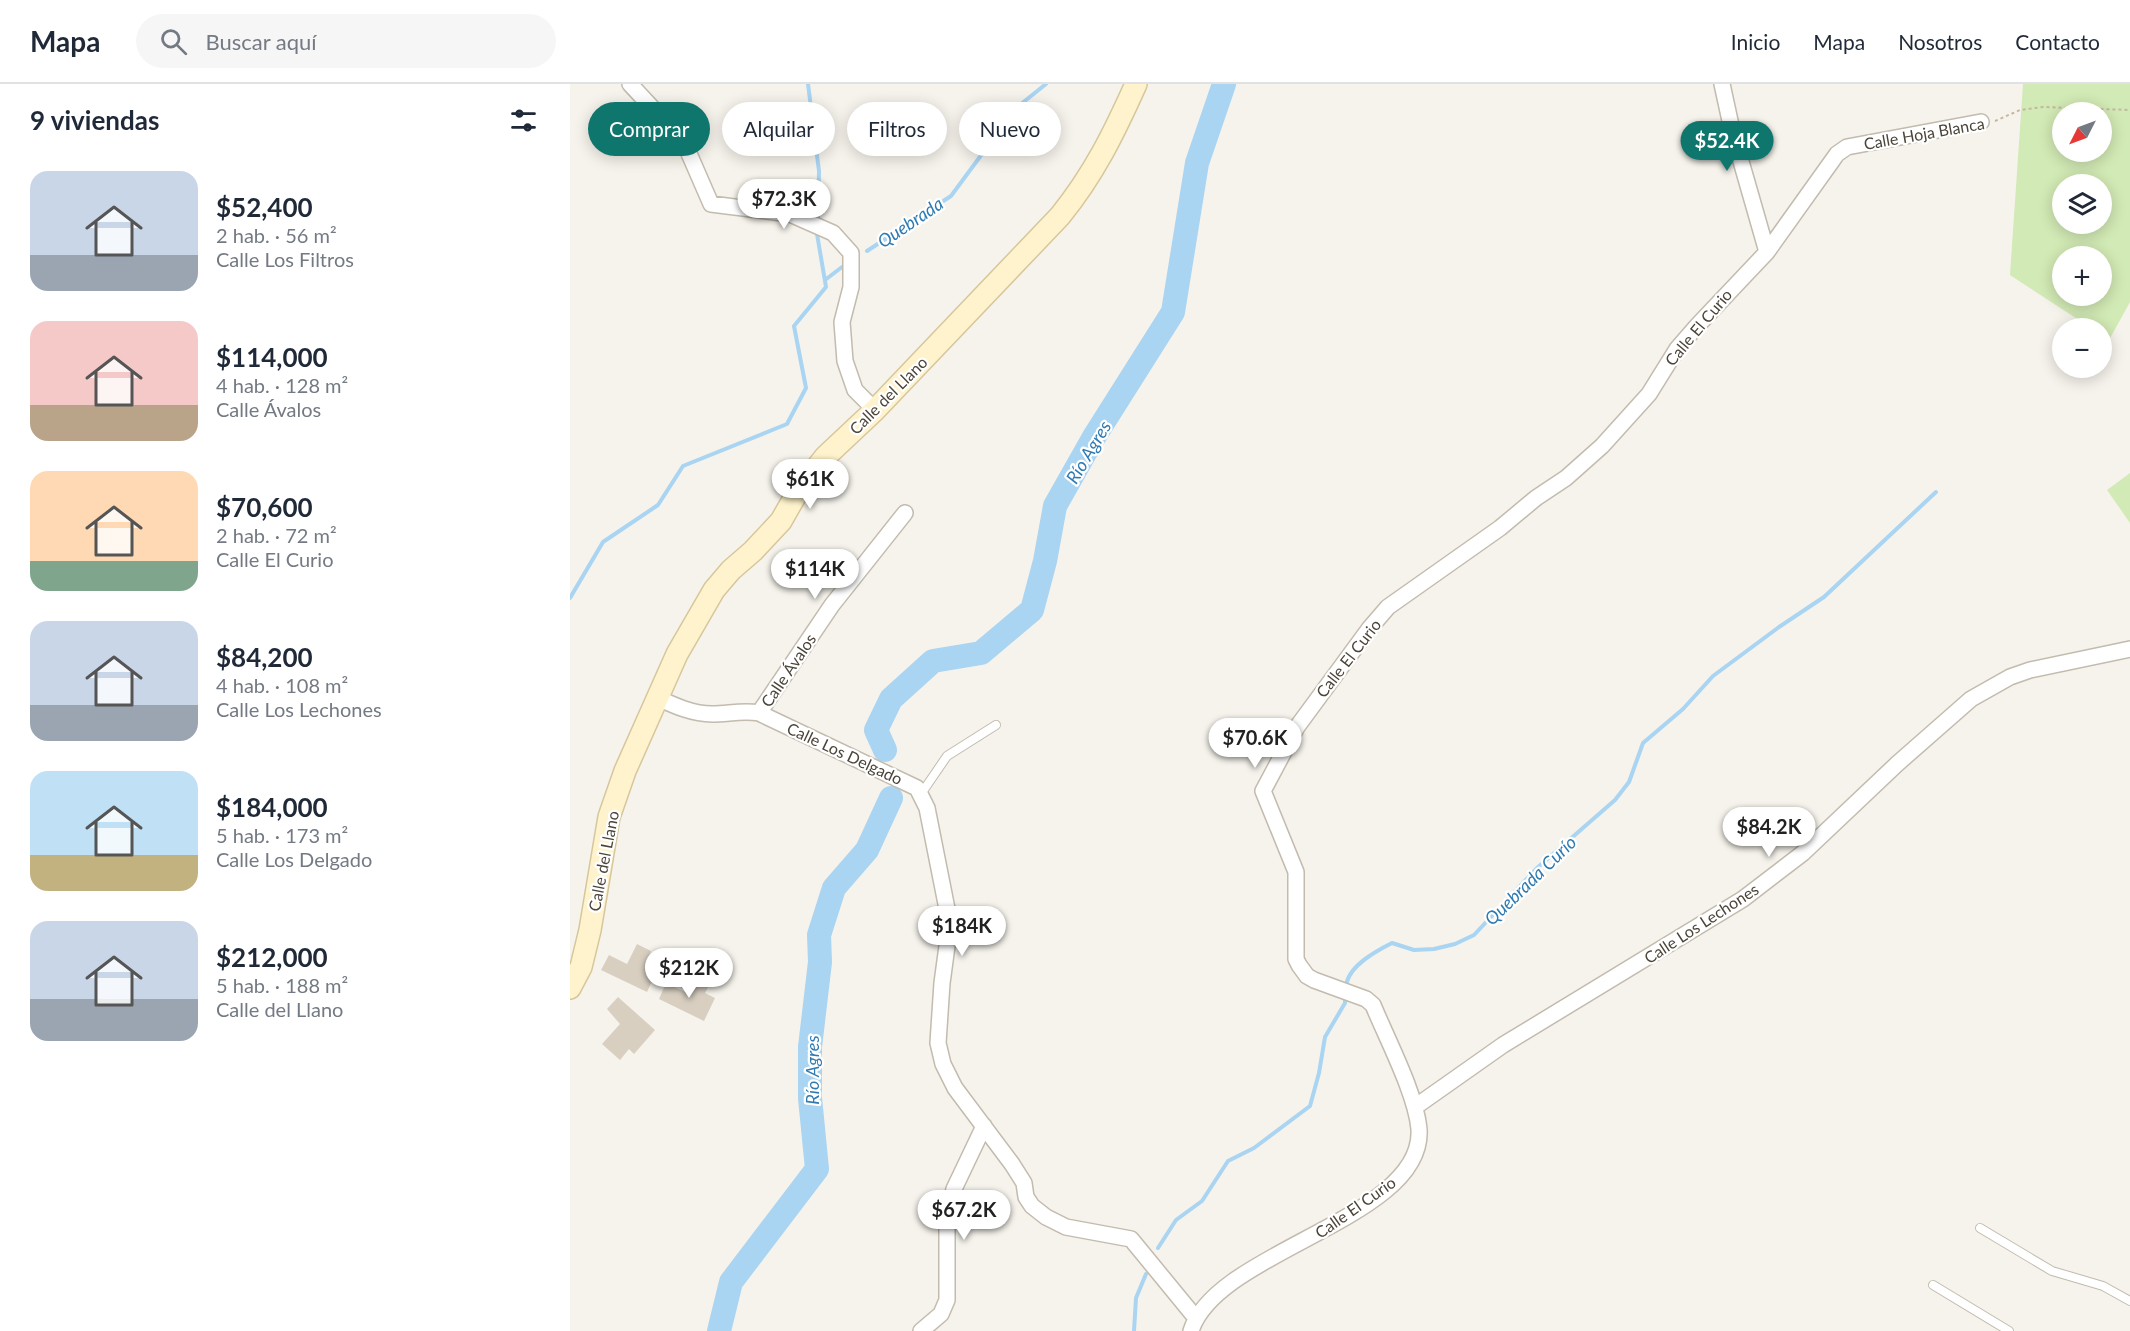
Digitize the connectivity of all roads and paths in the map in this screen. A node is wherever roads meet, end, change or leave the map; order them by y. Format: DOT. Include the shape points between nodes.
graph roads {
  1 [pos="630,84"];
  2 [pos="1136,84"];
  3 [pos="1722,84"];
  4 [pos="2130,110"];
  5 [pos="1981,122"];
  6 [pos="1767,252"];
  7 [pos="876,410"];
  8 [pos="905,513"];
  9 [pos="2130,649"];
  10 [pos="658,698"];
  11 [pos="759,713"];
  12 [pos="996,725"];
  13 [pos="921,794"];
  14 [pos="570,988"];
  15 [pos="1415,1107"];
  16 [pos="984,1126"];
  17 [pos="1980,1228"];
  18 [pos="1933,1285"];
  19 [pos="2130,1301"];
  20 [pos="1193,1324"];
  21 [pos="921,1331"];
  22 [pos="2009,1331"];
  1 -- 7 [label="street" via="684,142 711,204 790,214 833,233 850,253 851,287 842,322 845,361 855,390"];
  2 -- 7 [label="main road, Calle del Llano" via="1107,147 1060,216"];
  3 -- 6 [label="street"];
  4 -- 5 [label="path, Calle Hoja Blanca" via="2043,106"];
  5 -- 6 [label="street, Calle Hoja Blanca" via="1847,147 1837,154"];
  6 -- 15 [label="street, Calle El Curio" via="1697,326 1649,394 1602,446 1500,528 1388,607 1297,727 1264,787 1296,872 1296,959 1314,980 1373,1005"];
  7 -- 10 [label="main road, Calle del Llano" via="825,457 781,521 714,590 677,654"];
  8 -- 11 [label="street, Calle Ávalos" via="832,605"];
  9 -- 15 [label="street, Calle Los Lechones" via="2030,670 1971,699 1803,853 1743,899 1503,1045"];
  10 -- 11 [label="street, Calle Los Delgado" via="703,713"];
  10 -- 14 [label="main road, Calle del Llano" via="609,817 590,930 581,967"];
  11 -- 13 [label="street, Calle Los Delgado" via="910,783"];
  12 -- 13 [label="lane" via="947,756"];
  13 -- 16 [label="street, Calle Los Delgado" via="950,924 938,1043 955,1088"];
  15 -- 20 [label="street, Calle El Curio" via="1418,1139 1405,1171 1335,1224 1232,1282"];
  16 -- 20 [label="street, Calle Los Delgado" via="1012,1164 1024,1183 1029,1202 1039,1212 1066,1227 1131,1239"];
  16 -- 21 [label="street" via="954,1189 947,1220 947,1300 941,1314"];
  17 -- 19 [label="lane" via="2052,1270 2103,1286"];
  18 -- 22 [label="lane"];
}
